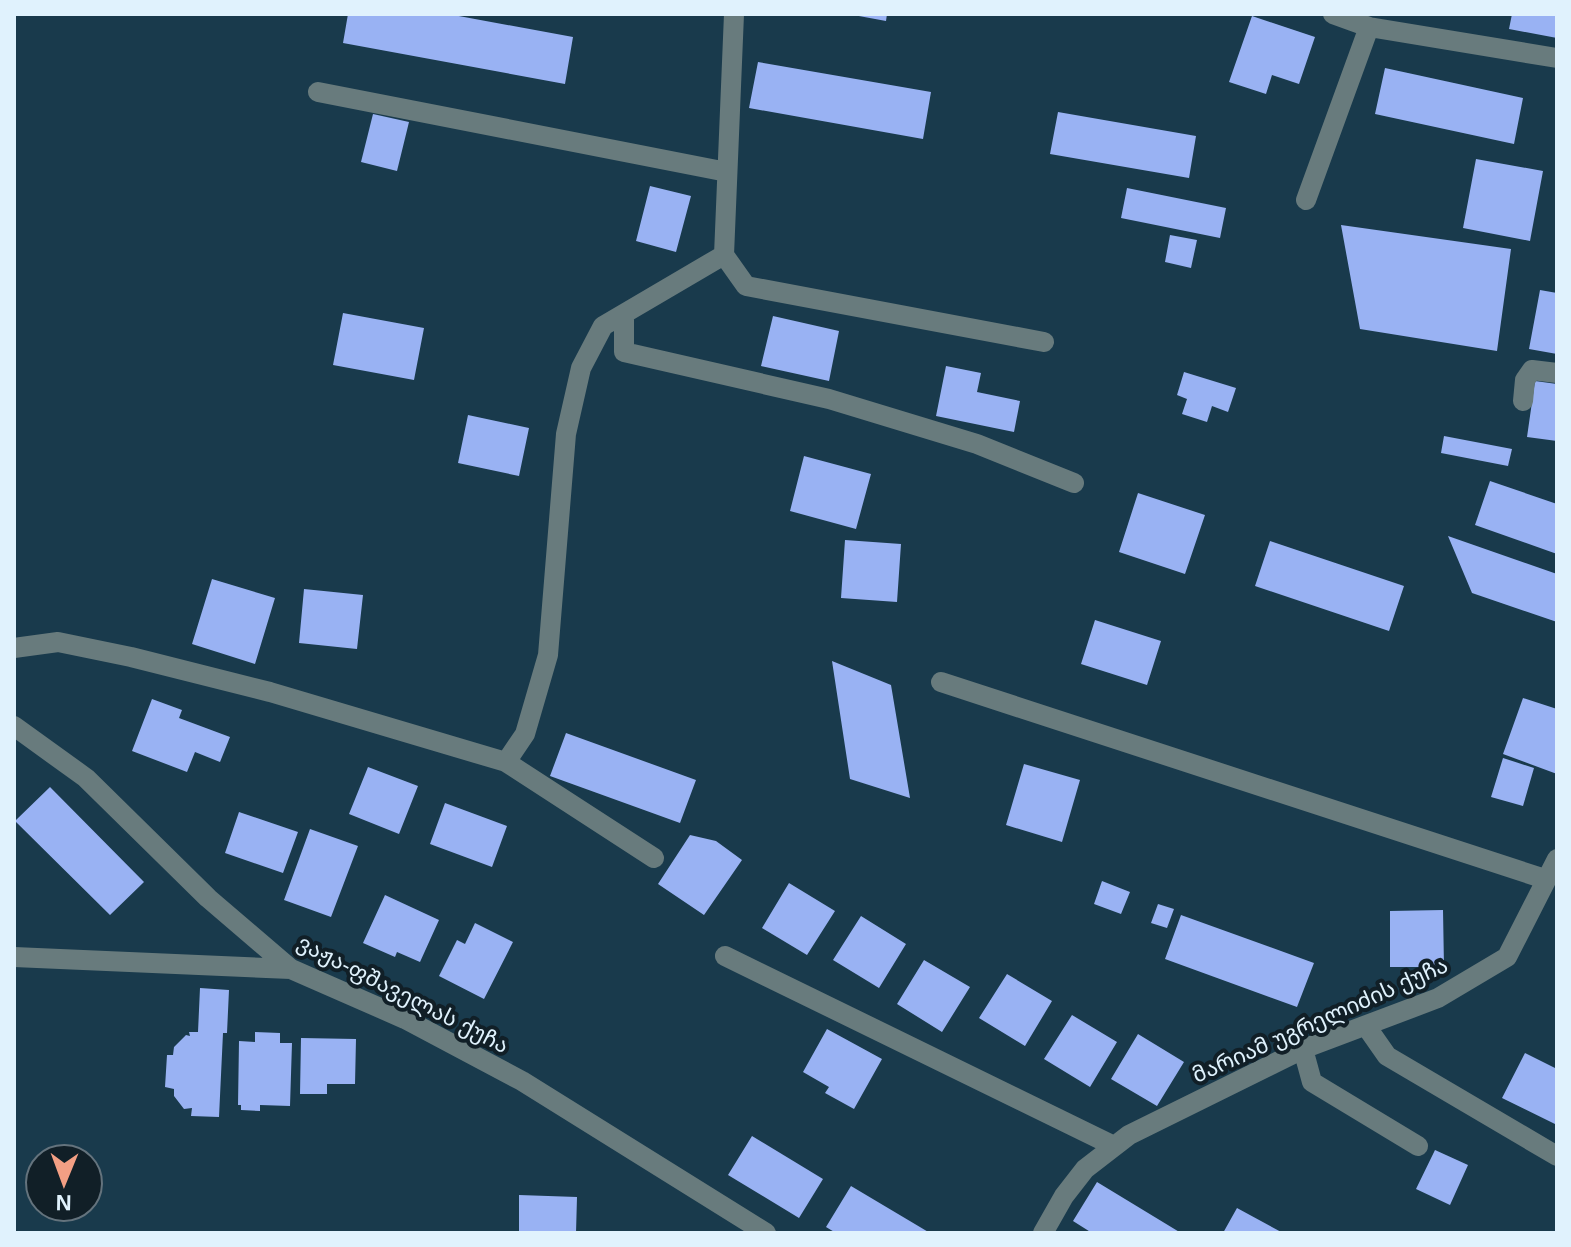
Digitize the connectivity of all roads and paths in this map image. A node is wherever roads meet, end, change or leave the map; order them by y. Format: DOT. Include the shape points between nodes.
graph roads {
  1 [pos="734,14"];
  2 [pos="1333,14"];
  3 [pos="1369,27"];
  4 [pos="1557,58"];
  5 [pos="318,92"];
  6 [pos="727,172"];
  7 [pos="1306,200"];
  8 [pos="724,255"];
  9 [pos="624,314"];
  10 [pos="1044,342"];
  11 [pos="1557,373"];
  12 [pos="1523,401"];
  13 [pos="1074,483"];
  14 [pos="14,648"];
  15 [pos="941,682"];
  16 [pos="14,726"];
  17 [pos="506,762"];
  18 [pos="654,858"];
  19 [pos="1557,859"];
  20 [pos="1545,879"];
  21 [pos="725,956"];
  22 [pos="14,957"];
  23 [pos="291,969"];
  24 [pos="1366,1026"];
  25 [pos="1303,1049"];
  26 [pos="1114,1146"];
  27 [pos="1418,1146"];
  28 [pos="1557,1156"];
  29 [pos="766,1233"];
  30 [pos="1043,1233"];
  1 -- 6 [label="street"];
  2 -- 3 [label="street"];
  3 -- 4 [label="street"];
  3 -- 7 [label="street"];
  5 -- 6 [label="street"];
  6 -- 8 [label="street"];
  8 -- 9 [label="street"];
  8 -- 10 [label="street" via="746,286"];
  9 -- 13 [label="street" via="624,352 829,399 977,444"];
  9 -- 17 [label="street" via="603,326 581,368 566,434 548,655 525,734"];
  11 -- 12 [label="street" via="1532,370"];
  14 -- 17 [label="street" via="58,642 131,657"];
  15 -- 20 [label="street"];
  16 -- 23 [label="street, ვაჟა-ფშაველას ქუჩა" via="86,778 208,898"];
  17 -- 18 [label="street"];
  19 -- 20 [label="street, მარიამ უგრელიძის ქუჩა"];
  20 -- 24 [label="street, მარიამ უგრელიძის ქუჩა" via="1507,957 1438,998"];
  21 -- 26 [label="street"];
  22 -- 23 [label="street"];
  23 -- 29 [label="street, ვაჟა-ფშაველას ქუჩა" via="405,1019 522,1081"];
  24 -- 25 [label="street, მარიამ უგრელიძის ქუჩა"];
  24 -- 28 [label="street" via="1387,1056"];
  25 -- 26 [label="street, მარიამ უგრელიძის ქუჩა"];
  25 -- 27 [label="street" via="1312,1082"];
  26 -- 30 [label="street, მარიამ უგრელიძის ქუჩა" via="1085,1169"];
}
